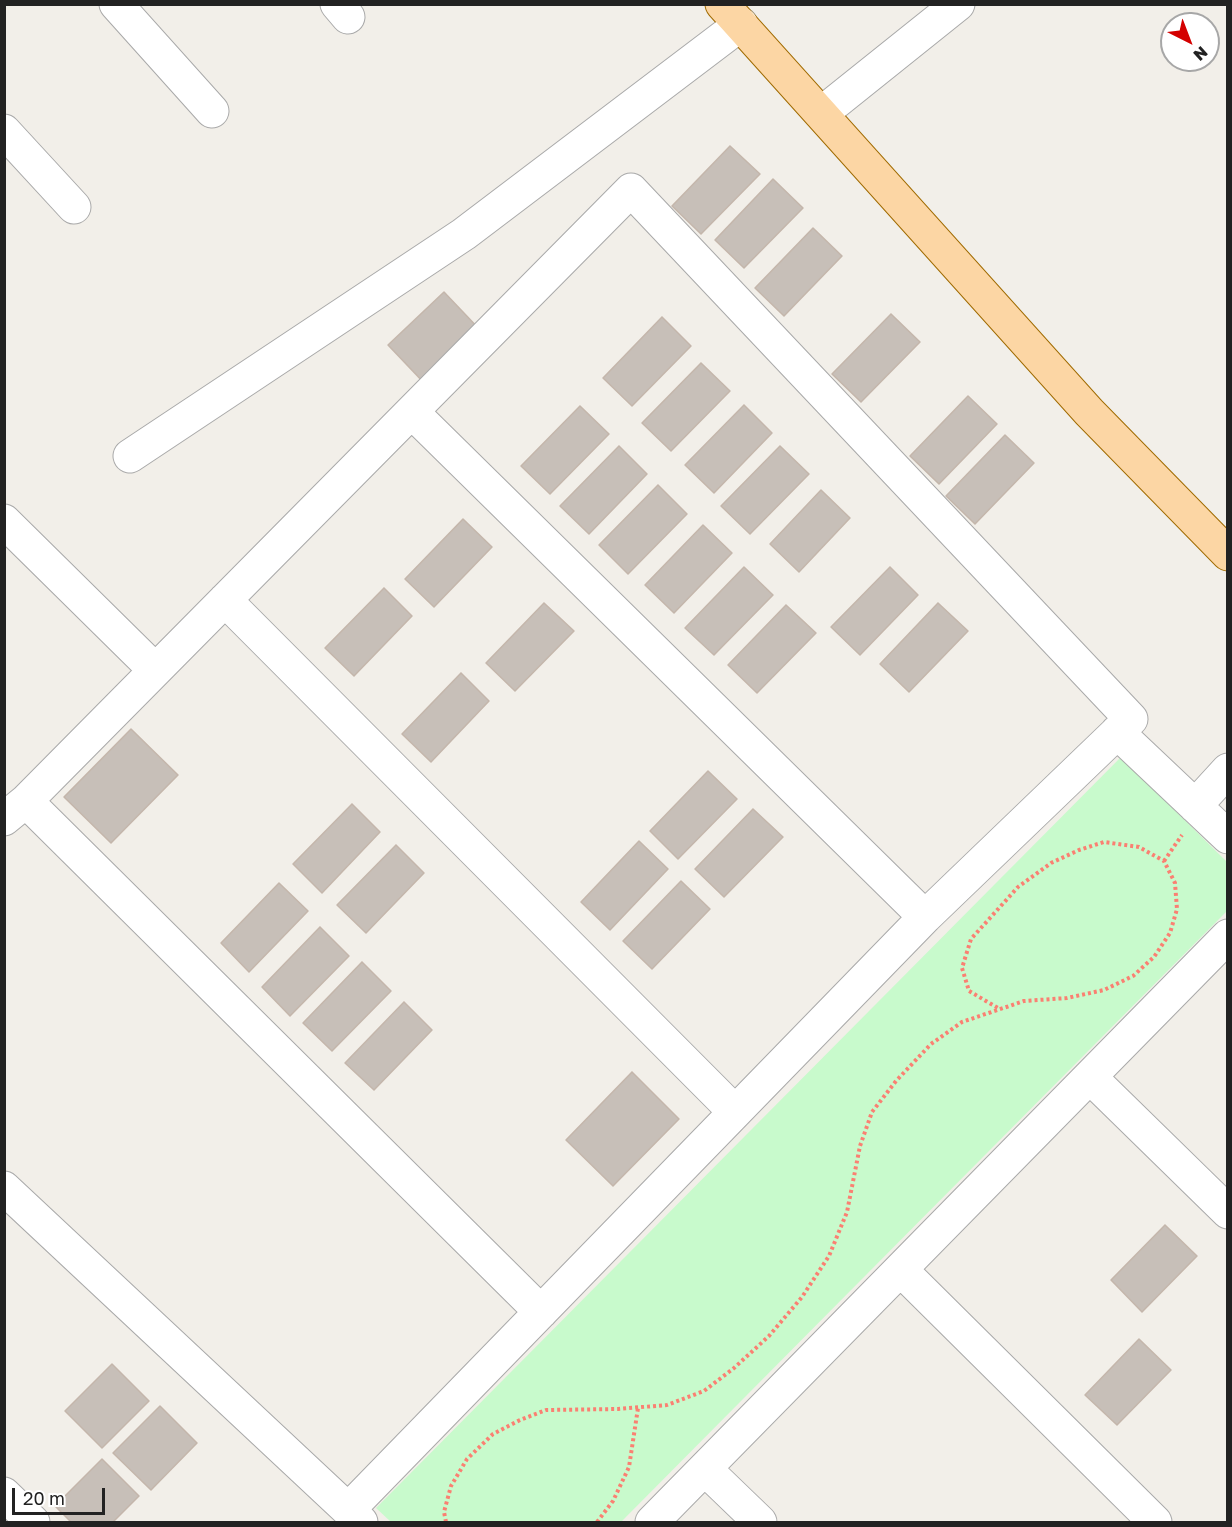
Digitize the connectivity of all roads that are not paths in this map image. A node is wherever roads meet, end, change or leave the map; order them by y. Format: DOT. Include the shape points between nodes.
graph roads {
  1 [pos="116,4"];
  2 [pos="958,4"];
  3 [pos="732,14"];
  4 [pos="212,111"];
  5 [pos="822,113"];
  6 [pos="4,131"];
  7 [pos="74,207"];
  8 [pos="412,412"];
  9 [pos="130,456"];
  10 [pos="4,520"];
  11 [pos="1227,554"];
  12 [pos="225,600"];
  13 [pos="155,670"];
  14 [pos="1117,732"];
  15 [pos="1227,770"];
  16 [pos="1194,806"];
  17 [pos="15,810"];
  18 [pos="1227,837"];
  19 [pos="925,918"];
  20 [pos="1227,936"];
  21 [pos="1090,1077"];
  22 [pos="735,1112"];
  23 [pos="4,1188"];
  24 [pos="1227,1212"];
  25 [pos="901,1270"];
  26 [pos="541,1312"];
  27 [pos="705,1469"];
  28 [pos="4,1494"];
  29 [pos="354,1516"];
  30 [pos="33,1522"];
  31 [pos="652,1522"];
  32 [pos="760,1522"];
  33 [pos="1155,1522"];
  1 -- 4 [label="street"];
  2 -- 5 [label="street"];
  3 -- 5 [label="main road"];
  3 -- 9 [label="street" via="464,234"];
  5 -- 11 [label="main road" via="1089,412"];
  6 -- 7 [label="street"];
  8 -- 12 [label="street"];
  8 -- 14 [label="street" via="631,190 1131,719"];
  8 -- 19 [label="street"];
  10 -- 13 [label="street"];
  12 -- 13 [label="street"];
  12 -- 22 [label="street"];
  13 -- 17 [label="street"];
  14 -- 16 [label="street"];
  14 -- 19 [label="street"];
  15 -- 16 [label="street"];
  16 -- 18 [label="street"];
  17 -- 26 [label="street"];
  19 -- 22 [label="street"];
  20 -- 21 [label="street"];
  21 -- 24 [label="street"];
  21 -- 25 [label="street"];
  22 -- 26 [label="street"];
  23 -- 29 [label="street"];
  25 -- 27 [label="street"];
  25 -- 33 [label="street"];
  26 -- 29 [label="street"];
  27 -- 31 [label="street"];
  27 -- 32 [label="street"];
  28 -- 30 [label="street"];
}
